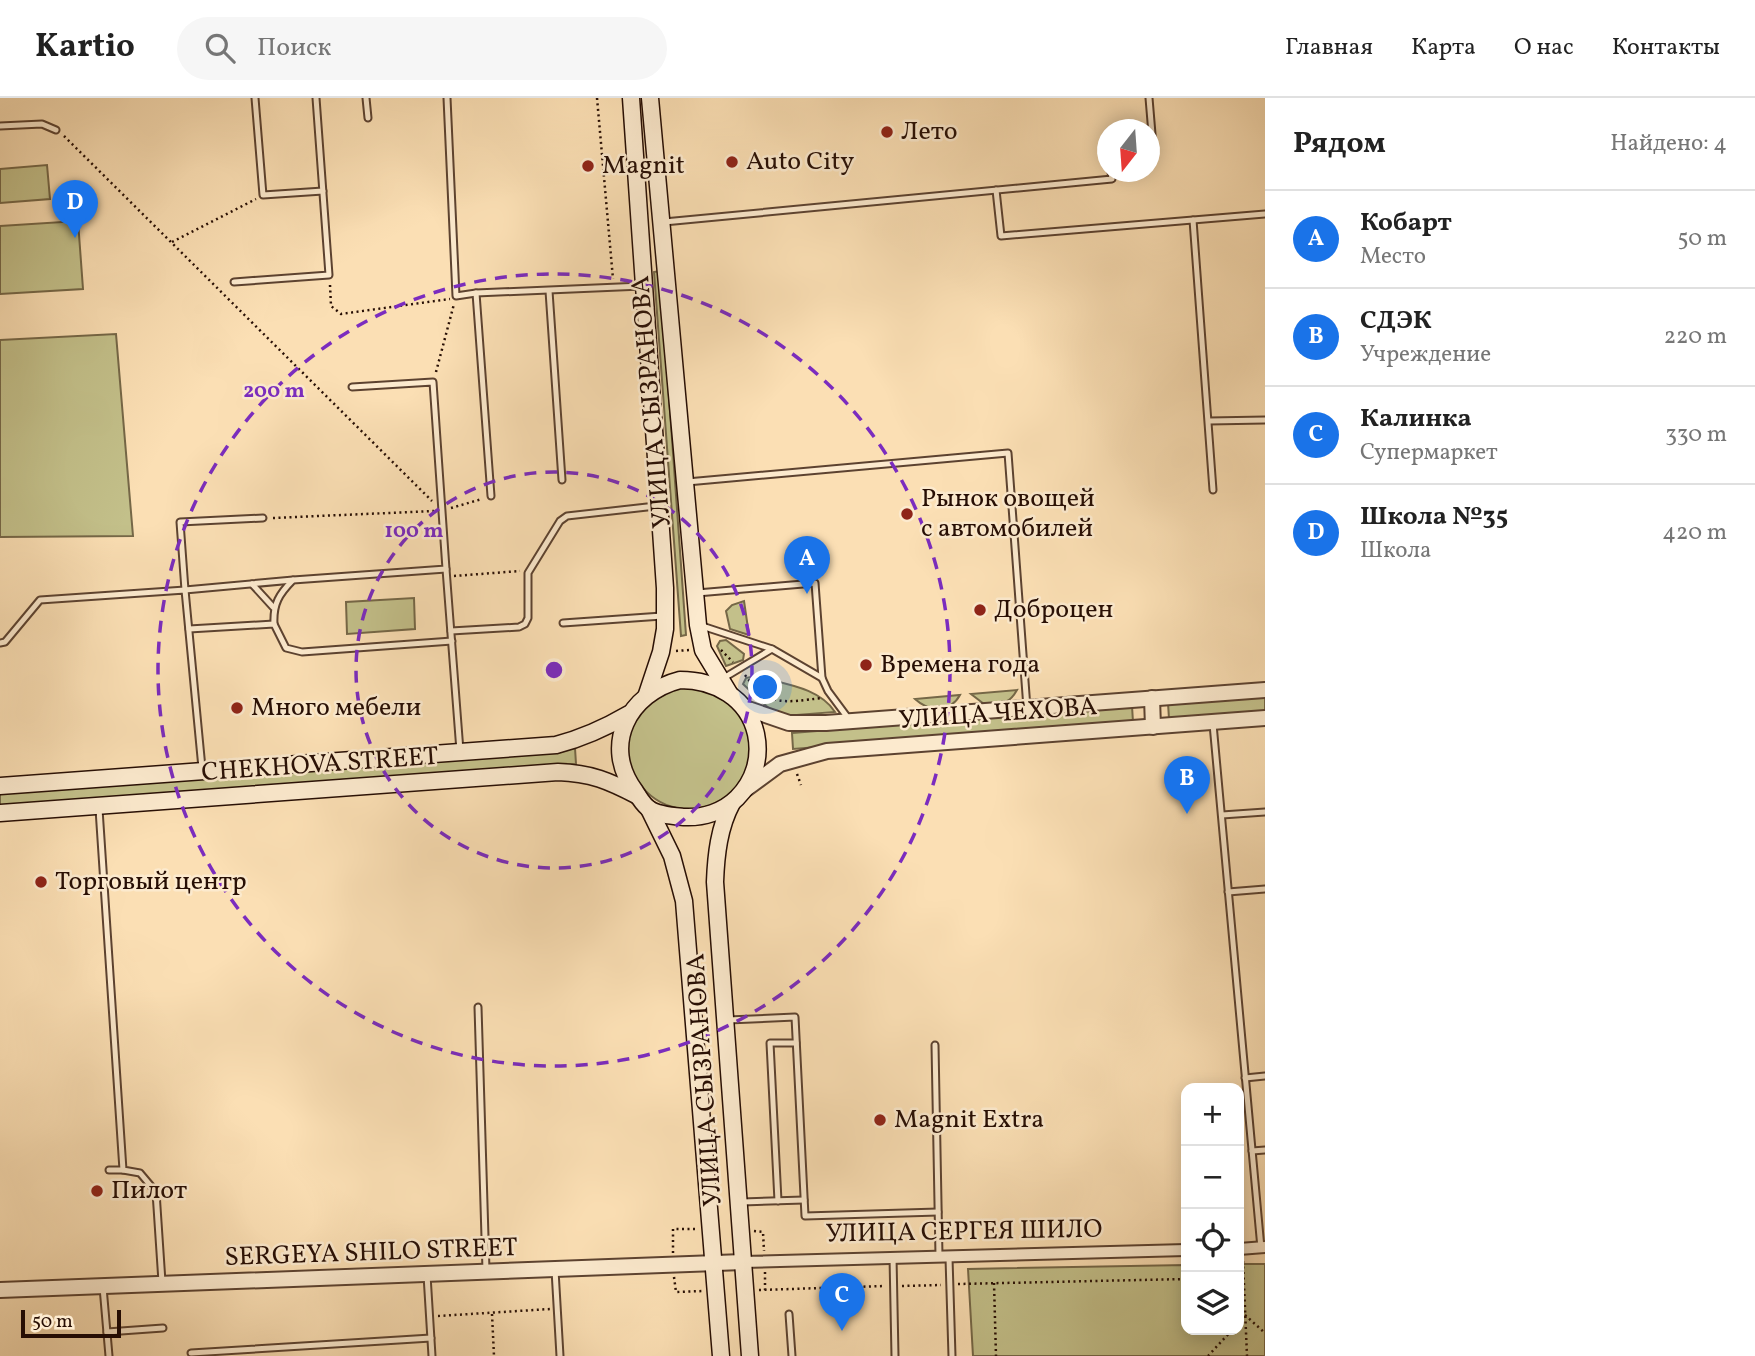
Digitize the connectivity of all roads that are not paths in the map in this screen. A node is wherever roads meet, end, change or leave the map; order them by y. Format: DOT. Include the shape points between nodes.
graph roads {
  1 [pos="255,98"];
  2 [pos="316,98"];
  3 [pos="366,98"];
  4 [pos="447,98"];
  5 [pos="631,98"];
  6 [pos="650,98"];
  7 [pos="1149,98"];
  8 [pos="368,118"];
  9 [pos="1151,119"];
  10 [pos="0,126"];
  11 [pos="56,130"];
  12 [pos="1097,181"];
  13 [pos="996,190"];
  14 [pos="323,191"];
  15 [pos="1265,214"];
  16 [pos="1193,220"];
  17 [pos="661,223"];
  18 [pos="640,225"];
  19 [pos="234,282"];
  20 [pos="645,286"];
  21 [pos="549,291"];
  22 [pos="476,293"];
  23 [pos="352,387"];
  24 [pos="1265,420"];
  25 [pos="1209,421"];
  26 [pos="562,480"];
  27 [pos="683,482"];
  28 [pos="1213,490"];
  29 [pos="491,496"];
  30 [pos="659,506"];
  31 [pos="263,518"];
  32 [pos="447,573"];
  33 [pos="293,580"];
  34 [pos="252,583"];
  35 [pos="185,590"];
  36 [pos="693,593"];
  37 [pos="274,607"];
  38 [pos="665,616"];
  39 [pos="563,623"];
  40 [pos="274,624"];
  41 [pos="698,625"];
  42 [pos="189,629"];
  43 [pos="451,631"];
  44 [pos="452,641"];
  45 [pos="0,643"];
  46 [pos="772,649"];
  47 [pos="822,678"];
  48 [pos="725,686"];
  49 [pos="1265,690"];
  50 [pos="647,694"];
  51 [pos="1152,698"];
  52 [pos="745,708"];
  53 [pos="1027,708"];
  54 [pos="629,714"];
  55 [pos="1265,718"];
  56 [pos="850,721"];
  57 [pos="1213,722"];
  58 [pos="1153,727"];
  59 [pos="460,751"];
  60 [pos="202,771"];
  61 [pos="0,786"];
  62 [pos="744,790"];
  63 [pos="644,803"];
  64 [pos="732,803"];
  65 [pos="99,806"];
  66 [pos="1265,811"];
  67 [pos="0,813"];
  68 [pos="1222,816"];
  69 [pos="1265,889"];
  70 [pos="1228,892"];
  71 [pos="478,1007"];
  72 [pos="725,1020"];
  73 [pos="796,1043"];
  74 [pos="935,1045"];
  75 [pos="1265,1076"];
  76 [pos="1245,1078"];
  77 [pos="1265,1150"];
  78 [pos="1252,1151"];
  79 [pos="108,1170"];
  80 [pos="123,1170"];
  81 [pos="804,1200"];
  82 [pos="778,1201"];
  83 [pos="738,1202"];
  84 [pos="938,1212"];
  85 [pos="1263,1247"];
  86 [pos="1244,1249"];
  87 [pos="1181,1250"];
  88 [pos="944,1256"];
  89 [pos="893,1257"];
  90 [pos="743,1262"];
  91 [pos="715,1264"];
  92 [pos="555,1270"];
  93 [pos="486,1273"];
  94 [pos="427,1275"];
  95 [pos="162,1285"];
  96 [pos="103,1287"];
  97 [pos="0,1290"];
  98 [pos="789,1314"];
  99 [pos="163,1328"];
  100 [pos="107,1332"];
  101 [pos="431,1338"];
  102 [pos="191,1353"];
  103 [pos="109,1356"];
  104 [pos="432,1356"];
  105 [pos="560,1356"];
  106 [pos="721,1356"];
  107 [pos="750,1356"];
  108 [pos="792,1356"];
  109 [pos="895,1356"];
  110 [pos="952,1356"];
  1 -- 14 [label="lane" via="263,195"];
  2 -- 14 [label="lane"];
  3 -- 8 [label="lane"];
  4 -- 22 [label="lane" via="456,296"];
  5 -- 18 [label="main road, УЛИЦА СЫЗРАНОВА"];
  6 -- 17 [label="main road, УЛИЦА СЫЗРАНОВА"];
  7 -- 9 [label="lane"];
  10 -- 11 [label="lane" via="41,124"];
  12 -- 13 [label="lane"];
  13 -- 16 [label="lane" via="1001,236"];
  13 -- 17 [label="lane"];
  14 -- 19 [label="lane" via="329,275"];
  15 -- 16 [label="lane"];
  16 -- 25 [label="lane"];
  17 -- 18 [label="main road"];
  17 -- 27 [label="main road, УЛИЦА СЫЗРАНОВА"];
  18 -- 20 [label="main road, УЛИЦА СЫЗРАНОВА"];
  20 -- 21 [label="lane"];
  20 -- 30 [label="main road, УЛИЦА СЫЗРАНОВА"];
  21 -- 22 [label="lane"];
  21 -- 26 [label="lane"];
  22 -- 29 [label="lane"];
  23 -- 32 [label="lane" via="433,382"];
  24 -- 25 [label="lane"];
  25 -- 28 [label="lane"];
  27 -- 36 [label="main road, УЛИЦА СЫЗРАНОВА"];
  27 -- 53 [label="lane" via="1008,453"];
  30 -- 38 [label="main road, УЛИЦА СЫЗРАНОВА"];
  30 -- 43 [label="lane" via="567,516 530,570 525,624"];
  31 -- 35 [label="lane" via="180,522"];
  32 -- 33 [label="lane"];
  32 -- 43 [label="lane"];
  33 -- 34 [label="lane"];
  33 -- 37 [label="lane"];
  34 -- 35 [label="lane"];
  34 -- 37 [label="lane"];
  35 -- 42 [label="lane"];
  35 -- 45 [label="lane" via="40,600"];
  36 -- 41 [label="main road, УЛИЦА СЫЗРАНОВА"];
  36 -- 47 [label="lane" via="815,583"];
  37 -- 40 [label="lane"];
  38 -- 39 [label="lane"];
  38 -- 50 [label="main road, УЛИЦА СЫЗРАНОВА" via="661,652"];
  40 -- 42 [label="lane"];
  40 -- 44 [label="lane" via="286,648 302,652"];
  41 -- 46 [label="lane"];
  41 -- 48 [label="main road, УЛИЦА СЫЗРАНОВА" via="704,650"];
  42 -- 60 [label="lane"];
  43 -- 44 [label="lane"];
  44 -- 59 [label="lane"];
  46 -- 47 [label="lane"];
  46 -- 48 [label="lane"];
  47 -- 56 [label="lane"];
  48 -- 50 [label="main road" via="680,680"];
  48 -- 52 [label="main road"];
  49 -- 51 [label="street, УЛИЦА ЧЕХОВА"];
  50 -- 54 [label="main road"];
  51 -- 53 [label="street, УЛИЦА ЧЕХОВА"];
  51 -- 58 [label="street"];
  52 -- 56 [label="street, УЛИЦА ЧЕХОВА" via="789,723"];
  52 -- 62 [label="main road" via="758,743 754,772"];
  53 -- 56 [label="street, УЛИЦА ЧЕХОВА"];
  54 -- 59 [label="main road, CHEKHOVA STREET" via="568,742"];
  54 -- 63 [label="main road" via="620,742 621,763"];
  55 -- 57 [label="street, УЛИЦА ЧЕХОВА"];
  57 -- 58 [label="street, УЛИЦА ЧЕХОВА"];
  57 -- 68 [label="lane"];
  58 -- 62 [label="street, УЛИЦА ЧЕХОВА" via="827,751 792,760"];
  59 -- 60 [label="main road, CHEKHOVA STREET"];
  60 -- 61 [label="main road, CHEKHOVA STREET"];
  62 -- 64 [label="main road"];
  63 -- 64 [label="main road" via="674,816 695,818"];
  63 -- 65 [label="main road, CHEKHOVA STREET" via="606,779 558,772"];
  63 -- 91 [label="main road, УЛИЦА СЫЗРАНОВА" via="672,856 684,901"];
  64 -- 72 [label="main road, УЛИЦА СЫЗРАНОВА" via="715,864"];
  65 -- 67 [label="main road, CHEKHOVA STREET"];
  65 -- 80 [label="lane"];
  66 -- 68 [label="lane"];
  68 -- 70 [label="lane"];
  69 -- 70 [label="lane"];
  70 -- 76 [label="lane"];
  71 -- 93 [label="lane"];
  72 -- 73 [label="lane" via="795,1017"];
  72 -- 83 [label="main road, УЛИЦА СЫЗРАНОВА"];
  73 -- 81 [label="lane"];
  73 -- 82 [label="lane" via="770,1043"];
  74 -- 84 [label="lane"];
  75 -- 76 [label="lane"];
  76 -- 78 [label="lane"];
  77 -- 78 [label="lane"];
  78 -- 85 [label="lane"];
  79 -- 80 [label="lane"];
  80 -- 95 [label="lane" via="140,1173 156,1192"];
  81 -- 82 [label="lane"];
  81 -- 84 [label="lane" via="804,1216"];
  82 -- 83 [label="lane"];
  83 -- 90 [label="main road, УЛИЦА СЫЗРАНОВА"];
  84 -- 88 [label="lane"];
  85 -- 86 [label="street"];
  87 -- 88 [label="street, УЛИЦА СЕРГЕЯ ШИЛО"];
  88 -- 89 [label="street, УЛИЦА СЕРГЕЯ ШИЛО"];
  88 -- 110 [label="lane" via="950,1284"];
  89 -- 90 [label="street, УЛИЦА СЕРГЕЯ ШИЛО"];
  89 -- 109 [label="lane"];
  90 -- 91 [label="street, SERGEYA SHILO STREET"];
  90 -- 107 [label="main road, УЛИЦА СЫЗРАНОВА"];
  91 -- 92 [label="street, SERGEYA SHILO STREET"];
  91 -- 106 [label="main road, УЛИЦА СЫЗРАНОВА"];
  92 -- 93 [label="street, SERGEYA SHILO STREET"];
  92 -- 105 [label="lane"];
  93 -- 94 [label="street, SERGEYA SHILO STREET"];
  94 -- 95 [label="street, SERGEYA SHILO STREET"];
  94 -- 101 [label="lane"];
  95 -- 96 [label="street, SERGEYA SHILO STREET"];
  96 -- 97 [label="street, SERGEYA SHILO STREET"];
  96 -- 100 [label="lane"];
  98 -- 108 [label="lane"];
  99 -- 100 [label="lane"];
  100 -- 103 [label="lane"];
  101 -- 102 [label="lane"];
  101 -- 104 [label="lane"];
}
